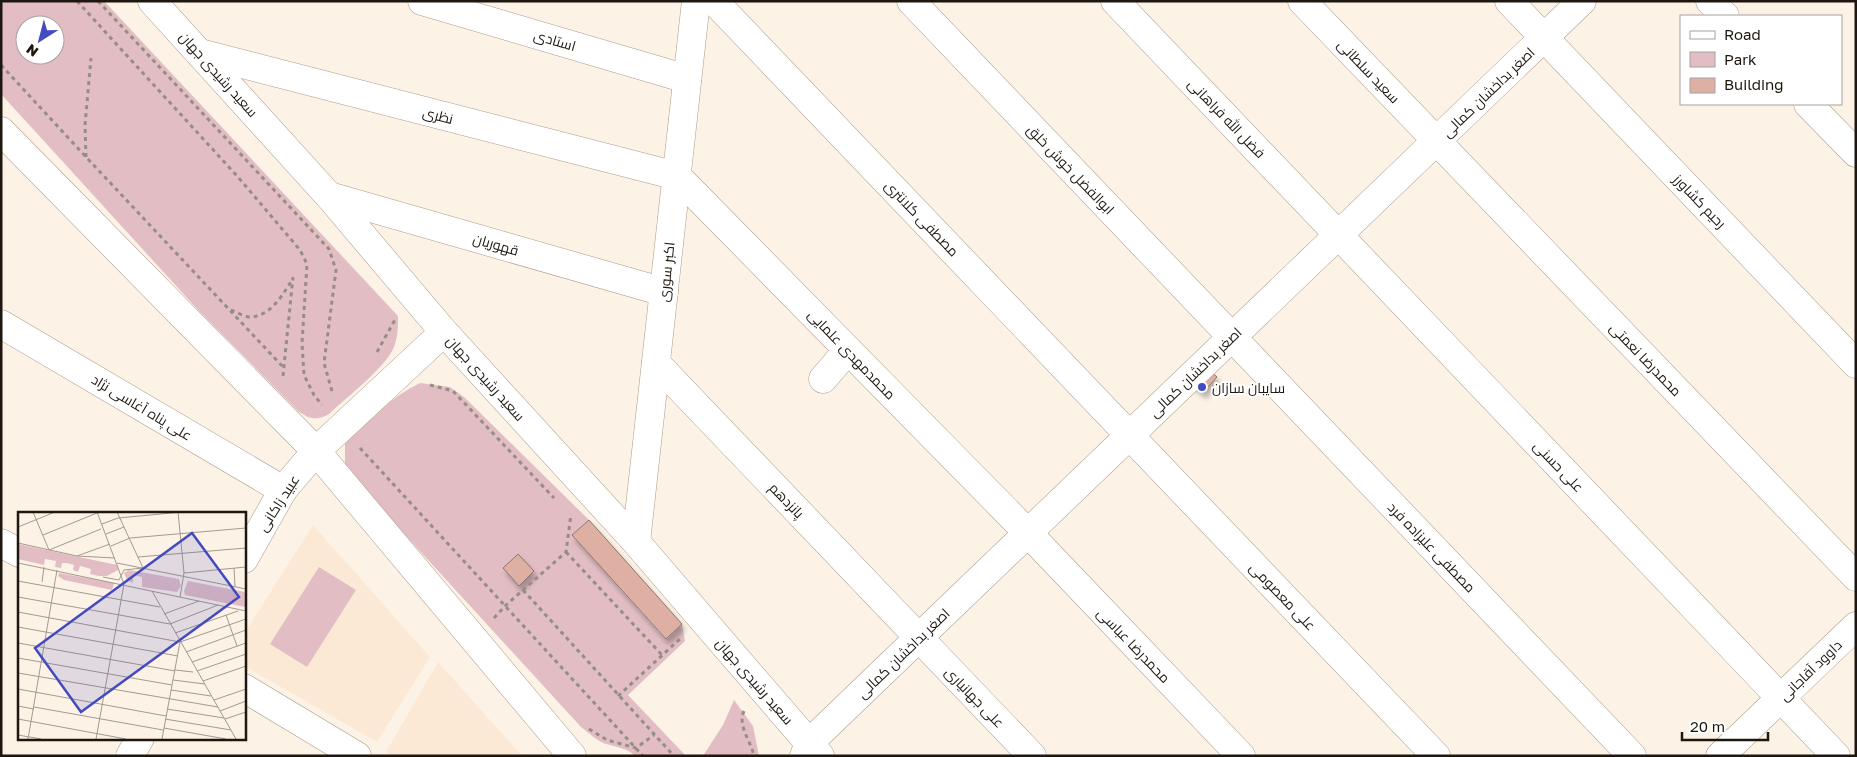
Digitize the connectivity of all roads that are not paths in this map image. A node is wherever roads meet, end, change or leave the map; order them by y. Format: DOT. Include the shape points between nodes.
graph roads {
  1 [pos="152,1"];
  2 [pos="422,1"];
  3 [pos="696,1"];
  4 [pos="714,1"];
  5 [pos="911,1"];
  6 [pos="1115,1"];
  7 [pos="1302,1"];
  8 [pos="1508,1"];
  9 [pos="1582,1"];
  10 [pos="1710,1"];
  11 [pos="1724,15"];
  12 [pos="1544,38"];
  13 [pos="200,54"];
  14 [pos="688,79"];
  15 [pos="1809,105"];
  16 [pos="1,131"];
  17 [pos="1436,141"];
  18 [pos="1856,153"];
  19 [pos="677,176"];
  20 [pos="329,196"];
  21 [pos="1338,235"];
  22 [pos="664,292"];
  23 [pos="1,324"];
  24 [pos="444,332"];
  25 [pos="1232,337"];
  26 [pos="848,350"];
  27 [pos="656,363"];
  28 [pos="1856,364"];
  29 [pos="823,378"];
  30 [pos="1129,436"];
  31 [pos="316,451"];
  32 [pos="283,490"];
  33 [pos="1028,533"];
  34 [pos="636,542"];
  35 [pos="1,543"];
  36 [pos="18,552"];
  37 [pos="245,557"];
  38 [pos="1856,577"];
  39 [pos="1856,626"];
  40 [pos="919,637"];
  41 [pos="245,689"];
  42 [pos="1781,698"];
  43 [pos="139,740"];
  44 [pos="811,751"];
  45 [pos="130,756"];
  46 [pos="356,756"];
  47 [pos="572,756"];
  48 [pos="1032,756"];
  49 [pos="1241,756"];
  50 [pos="1436,756"];
  51 [pos="1632,756"];
  52 [pos="1720,756"];
  53 [pos="1836,756"];
  1 -- 13 [label="street, سعید رشیدی جهان"];
  2 -- 14 [label="street, استادی"];
  3 -- 14 [label="street, اکبر سوری"];
  4 -- 30 [label="street, مصطفی کلانتری"];
  5 -- 25 [label="street, ابوالفضل خوش خلق"];
  6 -- 21 [label="street, فضل الله فراهانی"];
  7 -- 17 [label="street, سعید سلطانی"];
  8 -- 12 [label="street, رحیم کشاورز"];
  9 -- 12 [label="street, اصغر بداخشان کمالی"];
  10 -- 11 [label="street"];
  12 -- 17 [label="street, اصغر بداخشان کمالی"];
  12 -- 28 [label="street, رحیم کشاورز"];
  13 -- 19 [label="street, نظری"];
  13 -- 20 [label="street, سعید رشیدی جهان"];
  14 -- 19 [label="street, اکبر سوری"];
  15 -- 18 [label="street"];
  16 -- 31 [label="street"];
  17 -- 21 [label="street, اصغر بداخشان کمالی"];
  17 -- 38 [label="street, محمدرضا نعمتی"];
  19 -- 22 [label="street, اکبر سوری"];
  19 -- 26 [label="street, محمدمهدی علمایی"];
  20 -- 22 [label="street, قهوریان"];
  20 -- 24 [label="street, سعید رشیدی جهان"];
  21 -- 25 [label="street, اصغر بداخشان کمالی"];
  21 -- 42 [label="street, علی حسنی"];
  22 -- 27 [label="street, اکبر سوری"];
  23 -- 32 [label="street, علی پناه آغاسی نژاد"];
  24 -- 31 [label="street, عبید زاکانی"];
  24 -- 34 [label="street, سعید رشیدی جهان"];
  25 -- 30 [label="street, اصغر بداخشان کمالی"];
  25 -- 51 [label="street, مصطفی علیزاده فرد"];
  26 -- 29 [label="street"];
  26 -- 33 [label="street, محمدمهدی علمایی"];
  27 -- 34 [label="street, اکبر سوری"];
  27 -- 40 [label="street, پانزدهم"];
  30 -- 33 [label="street, اصغر بداخشان کمالی"];
  30 -- 50 [label="street, علی معصومی"];
  31 -- 32 [label="street, عبید زاکانی"];
  31 -- 47 [label="street"];
  32 -- 37 [label="street, عبید زاکانی"];
  33 -- 40 [label="street, اصغر بداخشان کمالی"];
  33 -- 49 [label="street, محمدرضا عباسی"];
  34 -- 44 [label="street, سعید رشیدی جهان"];
  35 -- 36 [label="street"];
  39 -- 42 [label="street, داوود آقاجانی"];
  40 -- 44 [label="street, اصغر بداخشان کمالی"];
  40 -- 48 [label="street, علی جهانیاری"];
  41 -- 46 [label="street"];
  42 -- 52 [label="street, داوود آقاجانی"];
  42 -- 53 [label="street, علی حسنی"];
  43 -- 45 [label="street"];
}
